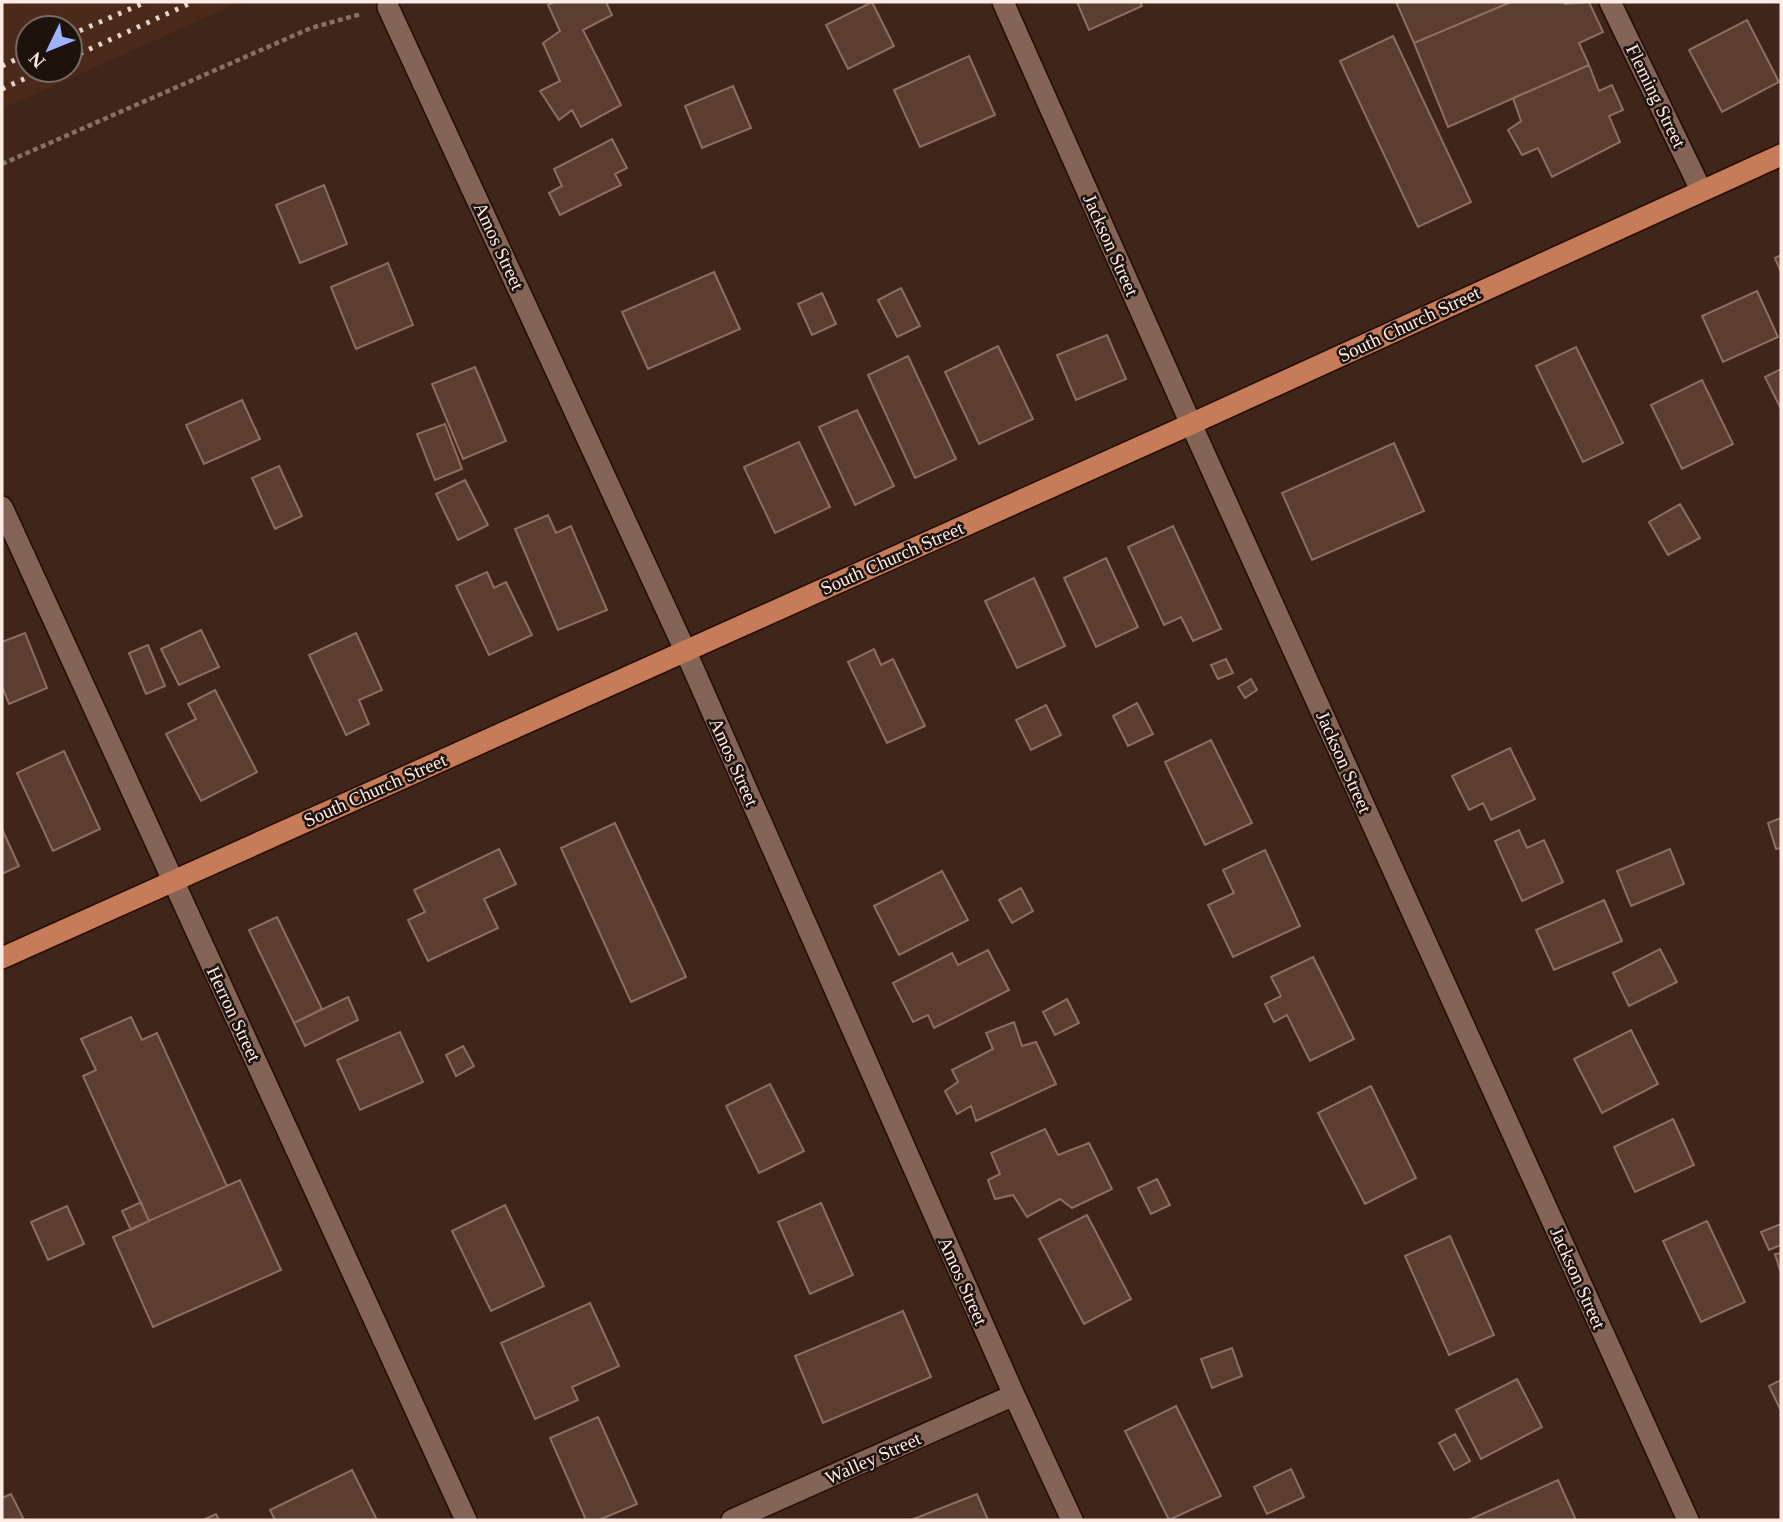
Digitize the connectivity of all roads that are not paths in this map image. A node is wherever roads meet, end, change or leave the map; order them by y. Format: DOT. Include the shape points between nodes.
graph roads {
  1 [pos="1003,2"];
  2 [pos="1610,2"];
  3 [pos="388,7"];
  4 [pos="1781,155"];
  5 [pos="1701,190"];
  6 [pos="1191,424"];
  7 [pos="2,507"];
  8 [pos="685,650"];
  9 [pos="173,882"];
  10 [pos="2,958"];
  11 [pos="1014,1395"];
  12 [pos="466,1520"];
  13 [pos="732,1520"];
  14 [pos="1072,1520"];
  15 [pos="1688,1520"];
  1 -- 6 [label="street, Jackson Street"];
  2 -- 5 [label="street, Fleming Street"];
  3 -- 8 [label="street, Amos Street"];
  4 -- 5 [label="main road, South Church Street"];
  5 -- 6 [label="main road, South Church Street"];
  6 -- 8 [label="main road, South Church Street"];
  6 -- 15 [label="street, Jackson Street"];
  7 -- 9 [label="street, Herron Street"];
  8 -- 9 [label="main road, South Church Street"];
  8 -- 11 [label="street, Amos Street"];
  9 -- 10 [label="main road, South Church Street"];
  9 -- 12 [label="street, Herron Street"];
  11 -- 13 [label="street, Walley Street"];
  11 -- 14 [label="street, Amos Street"];
}
